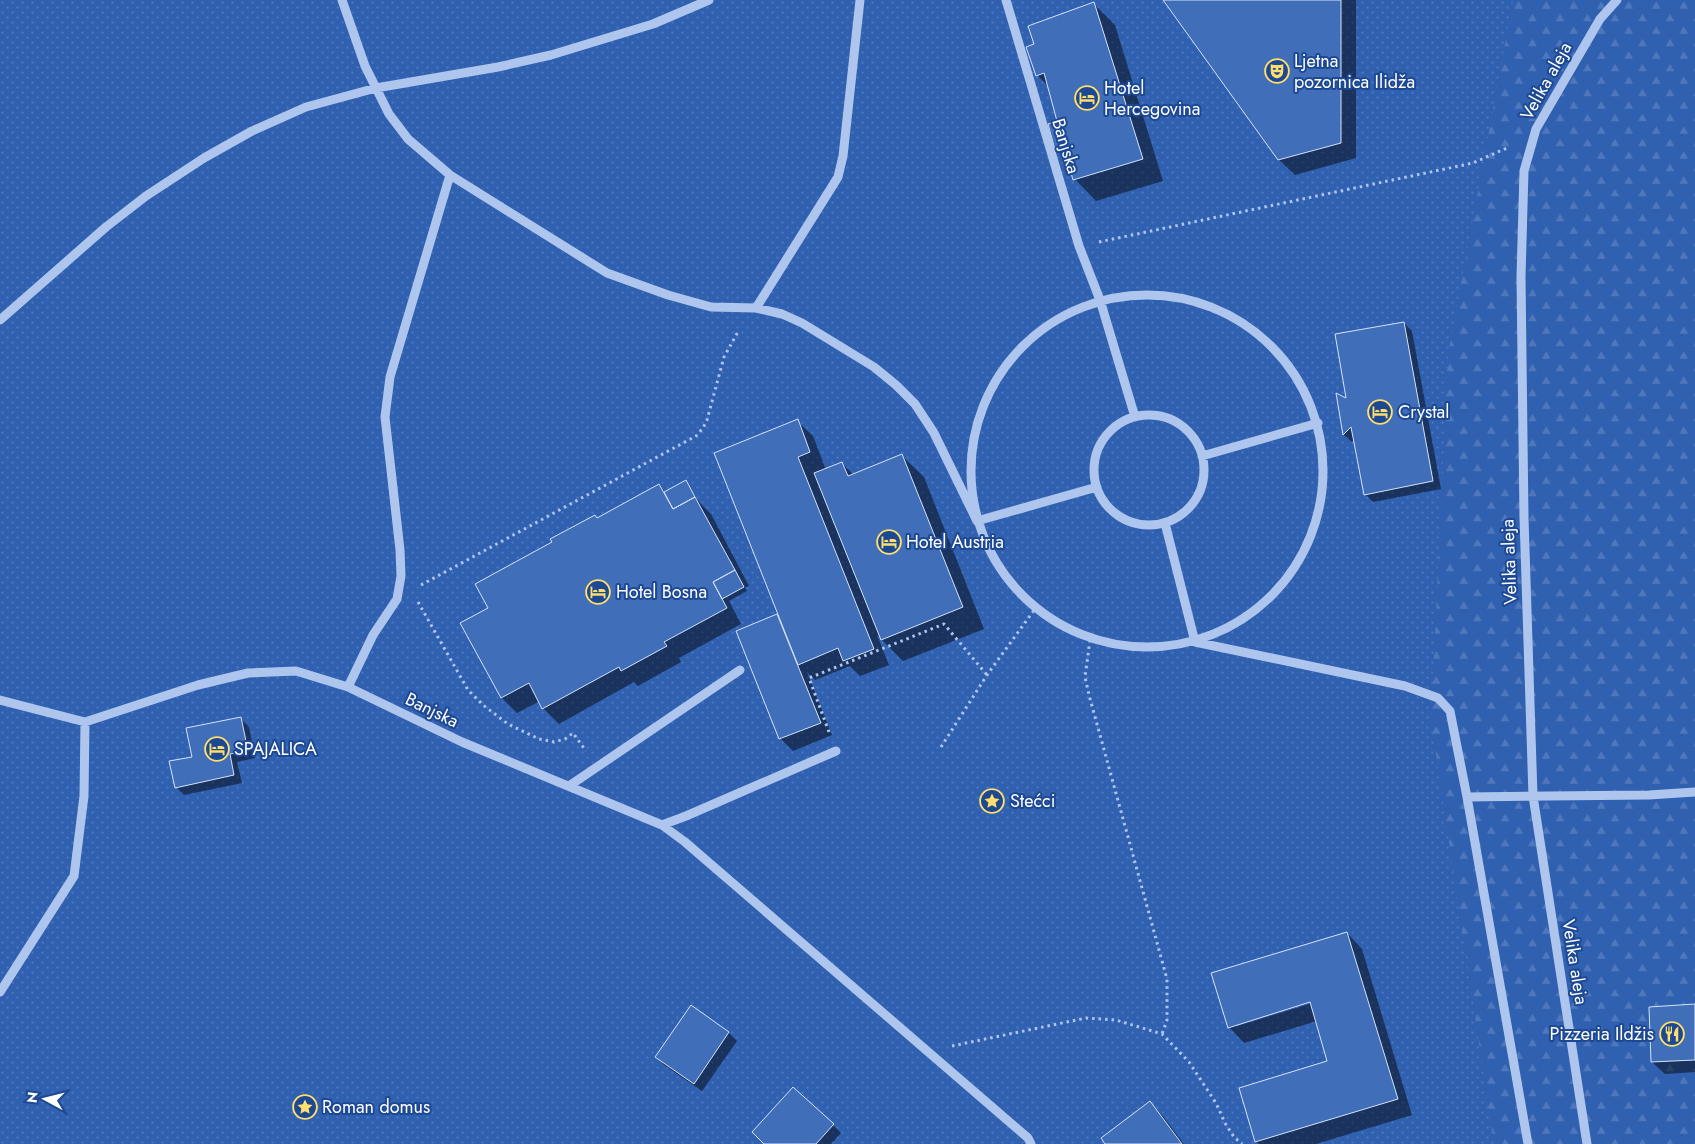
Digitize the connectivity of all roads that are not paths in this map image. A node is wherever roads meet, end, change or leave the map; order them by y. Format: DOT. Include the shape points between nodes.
graph roads {
  1 [pos="342,0"];
  2 [pos="709,0"];
  3 [pos="860,0"];
  4 [pos="1006,0"];
  5 [pos="1617,0"];
  6 [pos="376,88"];
  7 [pos="450,175"];
  8 [pos="1100,300"];
  9 [pos="756,308"];
  10 [pos="0,320"];
  11 [pos="1135,417"];
  12 [pos="1318,423"];
  13 [pos="1202,456"];
  14 [pos="1097,487"];
  15 [pos="977,521"];
  16 [pos="1165,523"];
  17 [pos="1195,642"];
  18 [pos="740,670"];
  19 [pos="348,687"];
  20 [pos="0,700"];
  21 [pos="85,722"];
  22 [pos="836,751"];
  23 [pos="569,786"];
  24 [pos="1695,792"];
  25 [pos="1533,796"];
  26 [pos="1467,797"];
  27 [pos="662,825"];
  28 [pos="0,992"];
  29 [pos="1031,1144"];
  30 [pos="1528,1144"];
  31 [pos="1587,1144"];
  1 -- 6 [label="street"];
  2 -- 6 [label="street" via="653,24 551,55"];
  3 -- 9 [label="street" via="844,156 838,177"];
  4 -- 8 [label="street, Banjska" via="1079,246"];
  5 -- 25 [label="street, Velika aleja" via="1600,19 1536,130 1524,171 1521,277 1524,518"];
  6 -- 7 [label="street" via="408,139"];
  6 -- 10 [label="street" via="306,107 252,131 204,158 106,227"];
  7 -- 9 [label="street" via="607,272 711,307"];
  7 -- 19 [label="street" via="386,398 385,417 400,550 401,576 397,599 373,635"];
  8 -- 11 [label="street, Banjska"];
  8 -- 12 [label="street" via="1143,293 1190,298 1237,318 1262,336 1285,360 1303,386"];
  8 -- 15 [label="street" via="1048,324 1010,358 988,392 971,450"];
  9 -- 15 [label="street" via="802,323 874,366 896,385 915,404 934,433"];
  11 -- 13 [label="street" via="1169,418 1190,434"];
  11 -- 14 [label="street" via="1119,424 1106,436 1094,470"];
  12 -- 13 [label="street"];
  12 -- 17 [label="street" via="1324,477 1318,517 1306,548 1286,581 1248,616"];
  13 -- 16 [label="street" via="1204,473 1200,490 1180,516"];
  14 -- 15 [label="street"];
  14 -- 16 [label="street" via="1104,502 1131,522"];
  15 -- 17 [label="street" via="1001,573 1035,609 1090,640 1144,649"];
  16 -- 17 [label="street"];
  17 -- 26 [label="street" via="1405,686 1438,698 1450,711"];
  18 -- 23 [label="street"];
  19 -- 21 [label="street, Banjska" via="296,671 248,673 198,685"];
  19 -- 23 [label="street, Banjska" via="462,742"];
  20 -- 21 [label="street"];
  21 -- 28 [label="street" via="84,796 74,876"];
  22 -- 27 [label="street"];
  23 -- 27 [label="street, Banjska"];
  24 -- 25 [label="street"];
  25 -- 26 [label="street"];
  25 -- 31 [label="street, Velika aleja"];
  26 -- 30 [label="street"];
  27 -- 29 [label="street, Banjska" via="1028,1138"];
}
